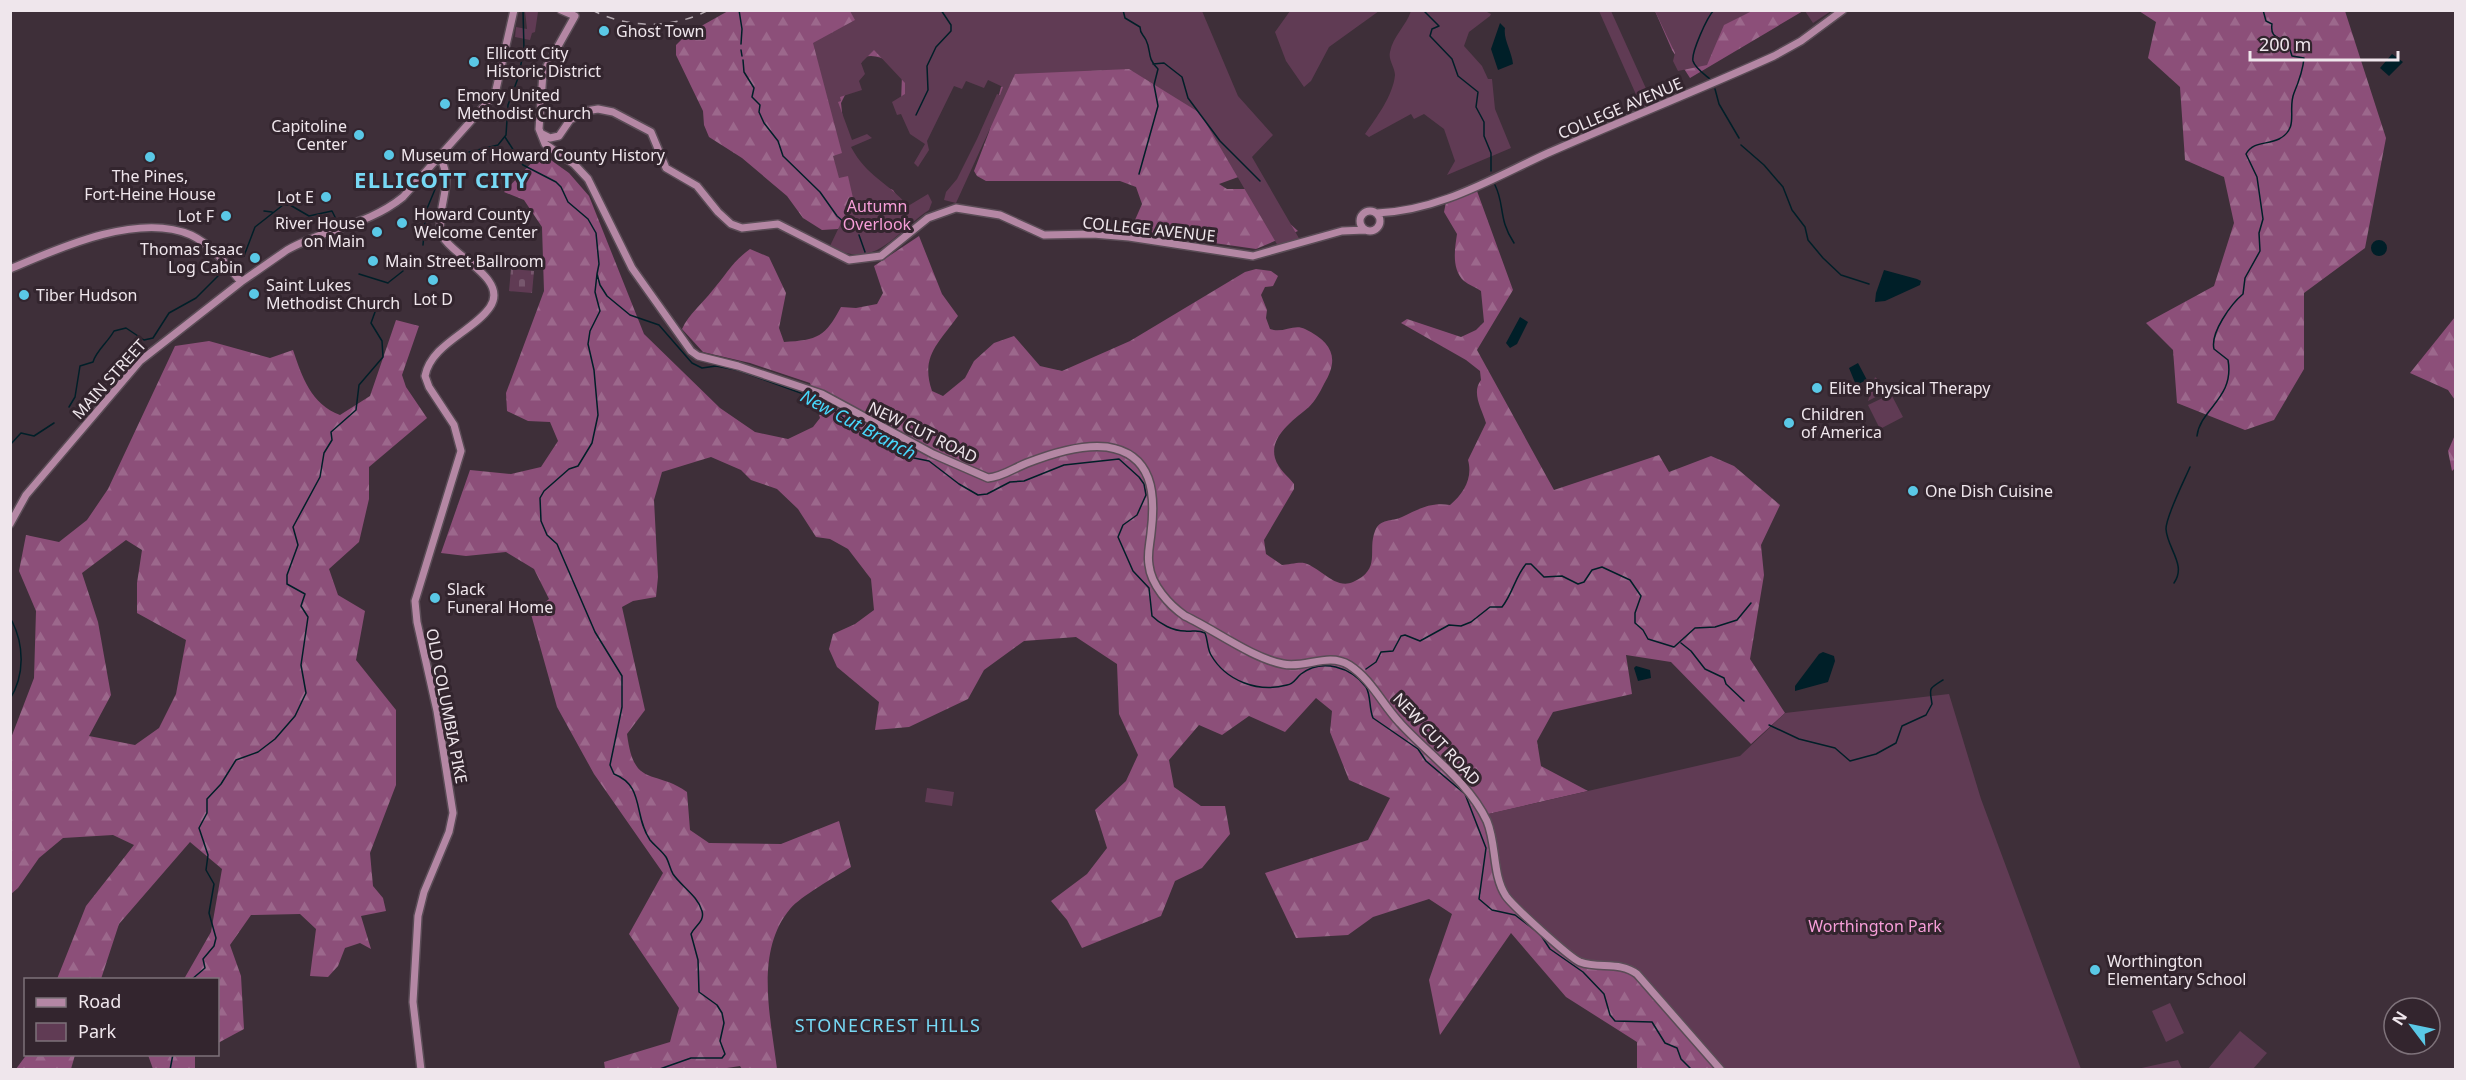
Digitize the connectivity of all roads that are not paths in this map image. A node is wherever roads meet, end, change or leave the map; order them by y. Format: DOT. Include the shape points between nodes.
graph roads {
  1 [pos="514,10"];
  2 [pos="561,10"];
  3 [pos="1843,10"];
  4 [pos="542,134"];
  5 [pos="440,156"];
  6 [pos="1398,212"];
  7 [pos="1377,213"];
  8 [pos="1360,217"];
  9 [pos="1381,224"];
  10 [pos="1365,230"];
  11 [pos="1342,231"];
  12 [pos="10,269"];
  13 [pos="241,282"];
  14 [pos="10,524"];
  15 [pos="421,1070"];
  16 [pos="1721,1070"];
  1 -- 5 [label="street, MAIN STREET" via="495,94"];
  2 -- 4 [label="street" via="575,16 543,73 538,125"];
  3 -- 6 [label="street, COLLEGE AVENUE" via="1790,48 1764,61 1468,190"];
  4 -- 11 [label="street, COLLEGE AVENUE" via="550,138 559,136 570,120 586,111 612,111 651,132 666,168 697,186 731,224 742,228 778,224 849,260 880,256 928,218 956,208 1000,215 1044,235 1129,237 1253,256"];
  4 -- 16 [label="street, NEW CUT ROAD" via="545,144 588,179 641,284 698,356 807,388 988,478 1044,457 1093,447 1128,453 1142,463 1148,474 1153,517 1148,564 1151,576 1173,607 1276,663 1294,666 1332,659 1347,664 1366,679 1400,724 1473,797 1492,838 1502,888 1515,907 1574,959 1625,967 1637,974"];
  5 -- 13 [label="street, MAIN STREET" via="385,212 303,241"];
  5 -- 15 [label="street, OLD COLUMBIA PIKE" via="446,179 443,236 485,276 494,295 490,307 450,341 425,376 454,425 461,451 415,601 453,813 418,916 413,1002"];
  6 -- 7 [label="street, COLLEGE AVENUE"];
  6 -- 9 [label="street, COLLEGE AVENUE"];
  7 -- 8 [label="street, COLLEGE AVENUE" via="1368,211"];
  7 -- 9 [label="street"];
  8 -- 10 [label="street"];
  8 -- 11 [label="street, COLLEGE AVENUE"];
  9 -- 10 [label="street, COLLEGE AVENUE" via="1373,231"];
  10 -- 11 [label="street, COLLEGE AVENUE"];
  12 -- 13 [label="street" via="93,236 153,229 181,232 202,242"];
  13 -- 14 [label="street, MAIN STREET" via="136,366 26,495"];
}
